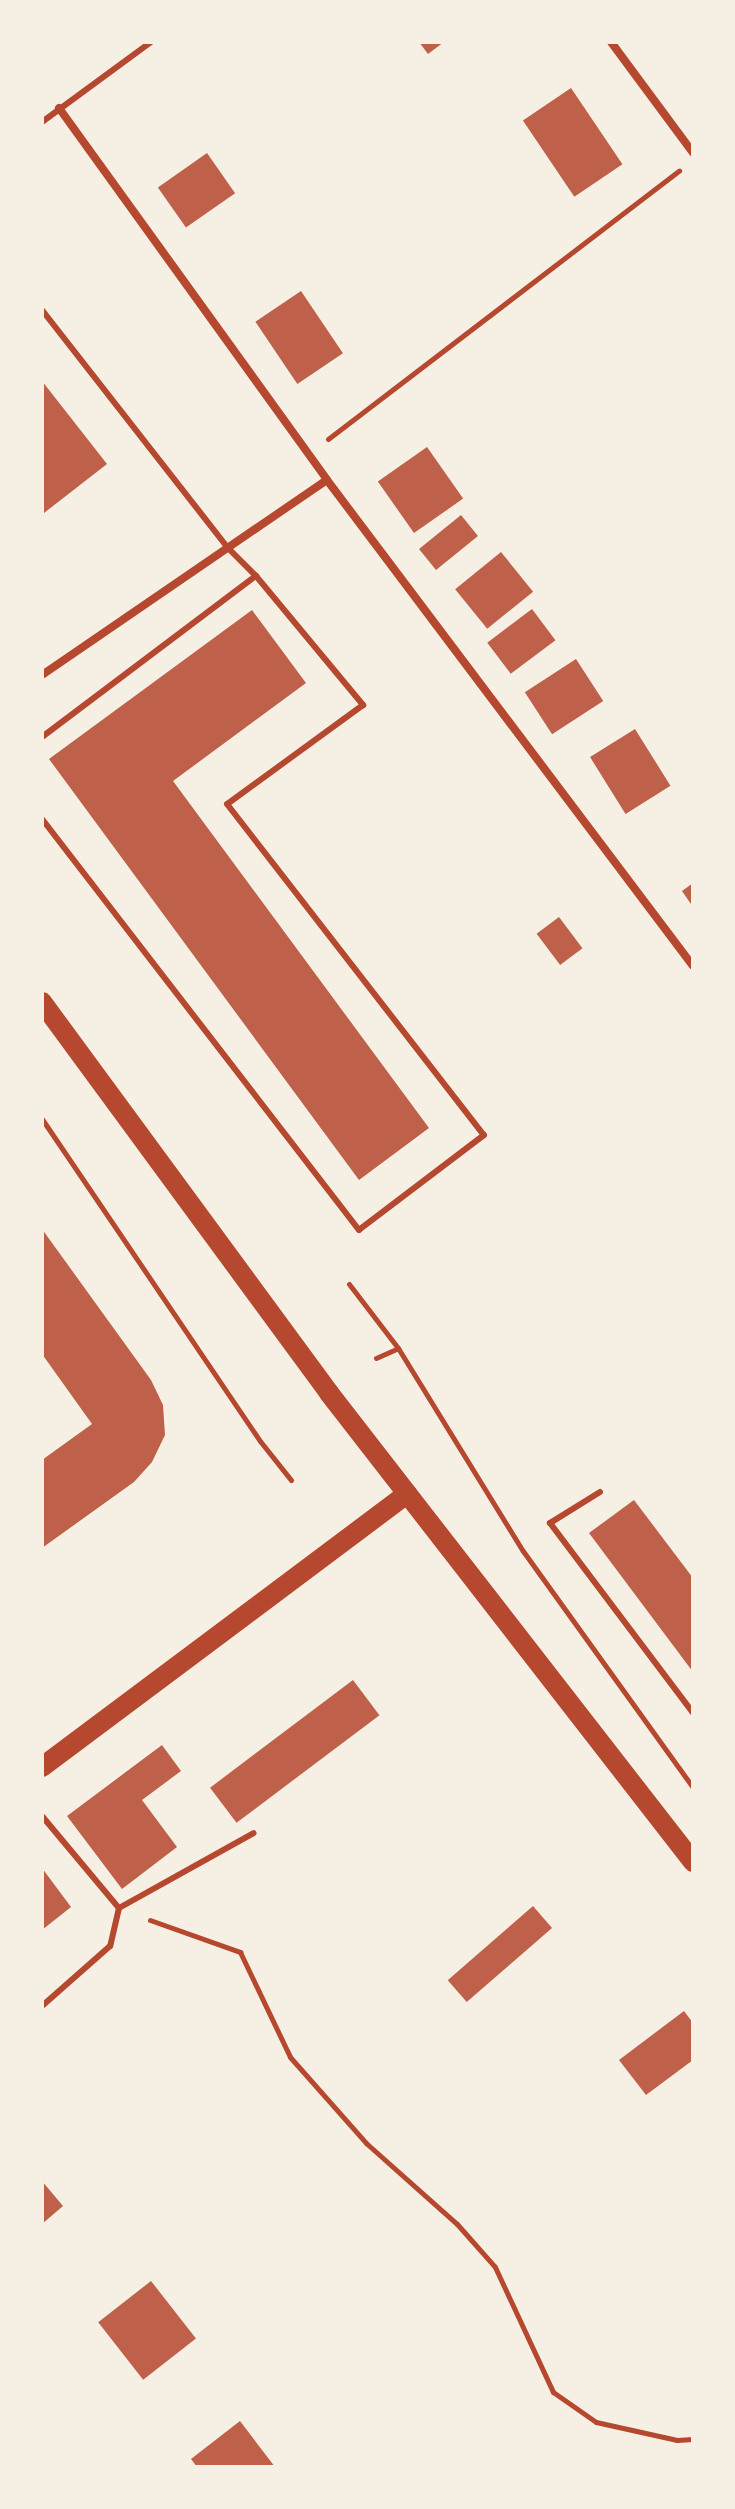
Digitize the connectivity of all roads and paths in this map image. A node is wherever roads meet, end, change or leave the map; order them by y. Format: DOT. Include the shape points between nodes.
graph roads {
  1 [pos="151,42"];
  2 [pos="611,42"];
  3 [pos="59,108"];
  4 [pos="42,122"];
  5 [pos="693,153"];
  6 [pos="681,169"];
  7 [pos="42,310"];
  8 [pos="308,454"];
  9 [pos="327,480"];
  10 [pos="228,548"];
  11 [pos="256,576"];
  12 [pos="42,675"];
  13 [pos="42,737"];
  14 [pos="42,819"];
  15 [pos="693,966"];
  16 [pos="42,1002"];
  17 [pos="42,1119"];
  18 [pos="349,1284"];
  19 [pos="398,1348"];
  20 [pos="376,1358"];
  21 [pos="291,1480"];
  22 [pos="600,1492"];
  23 [pos="407,1494"];
  24 [pos="693,1713"];
  25 [pos="42,1767"];
  26 [pos="693,1788"];
  27 [pos="42,1816"];
  28 [pos="254,1833"];
  29 [pos="693,1862"];
  30 [pos="119,1908"];
  31 [pos="42,2006"];
  32 [pos="693,2439"];
  1 -- 3 [label="lane"];
  2 -- 5 [label="street"];
  3 -- 4 [label="lane"];
  3 -- 8 [label="street"];
  6 -- 8 [label="path"];
  7 -- 10 [label="lane"];
  8 -- 9 [label="street"];
  9 -- 10 [label="street"];
  9 -- 15 [label="street"];
  10 -- 11 [label="lane"];
  10 -- 12 [label="street"];
  11 -- 13 [label="lane"];
  11 -- 14 [label="lane" via="363,705 227,804 484,1135 359,1230"];
  16 -- 23 [label="main road"];
  17 -- 21 [label="path"];
  18 -- 19 [label="path"];
  19 -- 20 [label="path"];
  19 -- 26 [label="path" via="523,1551"];
  22 -- 24 [label="lane" via="550,1523"];
  23 -- 25 [label="main road"];
  23 -- 29 [label="main road"];
  27 -- 30 [label="lane"];
  28 -- 30 [label="lane"];
  30 -- 31 [label="lane" via="110,1946"];
  30 -- 32 [label="path" via="240,1952 290,2057 366,2143 457,2224 495,2267 553,2392 596,2422"];
}
